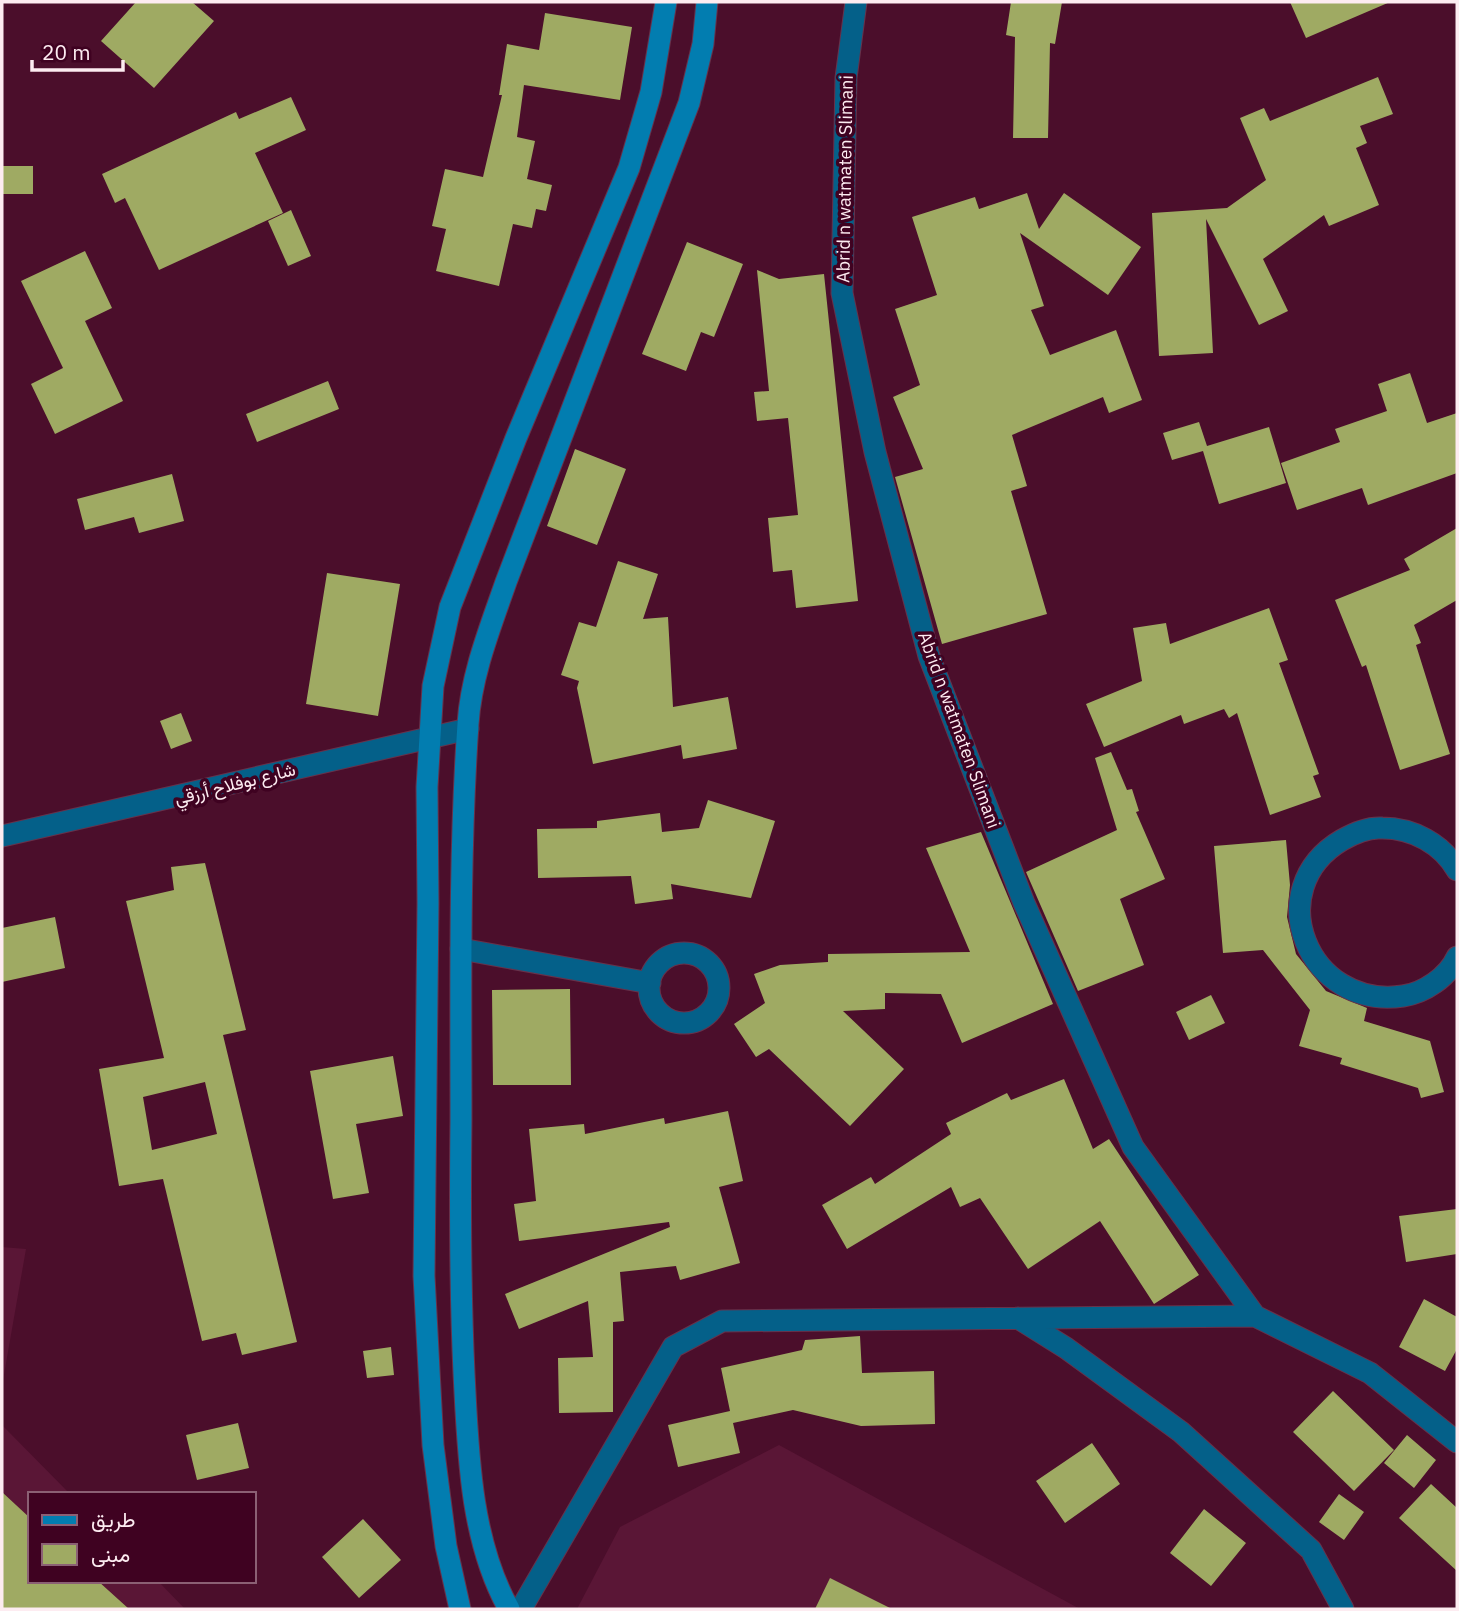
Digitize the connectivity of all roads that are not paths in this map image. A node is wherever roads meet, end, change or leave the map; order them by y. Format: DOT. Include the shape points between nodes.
graph roads {
  1 [pos="666,2"];
  2 [pos="707,2"];
  3 [pos="856,2"];
  4 [pos="468,729"];
  5 [pos="430,735"];
  6 [pos="2,836"];
  7 [pos="1457,870"];
  8 [pos="461,949"];
  9 [pos="1457,957"];
  10 [pos="650,983"];
  11 [pos="1255,1316"];
  12 [pos="1018,1318"];
  13 [pos="1457,1442"];
  14 [pos="460,1609"];
  15 [pos="509,1609"];
  16 [pos="520,1609"];
  17 [pos="1343,1609"];
  1 -- 5 [label="main road" via="651,92 629,168 450,607 433,686"];
  2 -- 4 [label="main road" via="689,103 481,652"];
  3 -- 11 [label="street, Abrid n watmaten Slimani" via="846,78 842,293 875,452 929,656 1024,903 1133,1147"];
  4 -- 5 [label="street, شارع بوفلاح أرزقي"];
  4 -- 8 [label="main road"];
  5 -- 6 [label="street, شارع بوفلاح أرزقي" via="179,798"];
  5 -- 14 [label="main road" via="424,1276 433,1445 446,1546"];
  7 -- 9 [label="street" via="1432,842 1407,830 1380,827 1354,833 1328,848 1310,871 1301,898 1301,928 1311,955 1329,978 1354,993 1383,999 1412,994 1436,982"];
  8 -- 10 [label="street"];
  8 -- 15 [label="main road" via="460,1286 467,1443 482,1541"];
  11 -- 12 [label="street"];
  11 -- 13 [label="street" via="1370,1373"];
  12 -- 16 [label="street" via="722,1321 673,1347"];
  12 -- 17 [label="street" via="1181,1433 1311,1550"];
}
